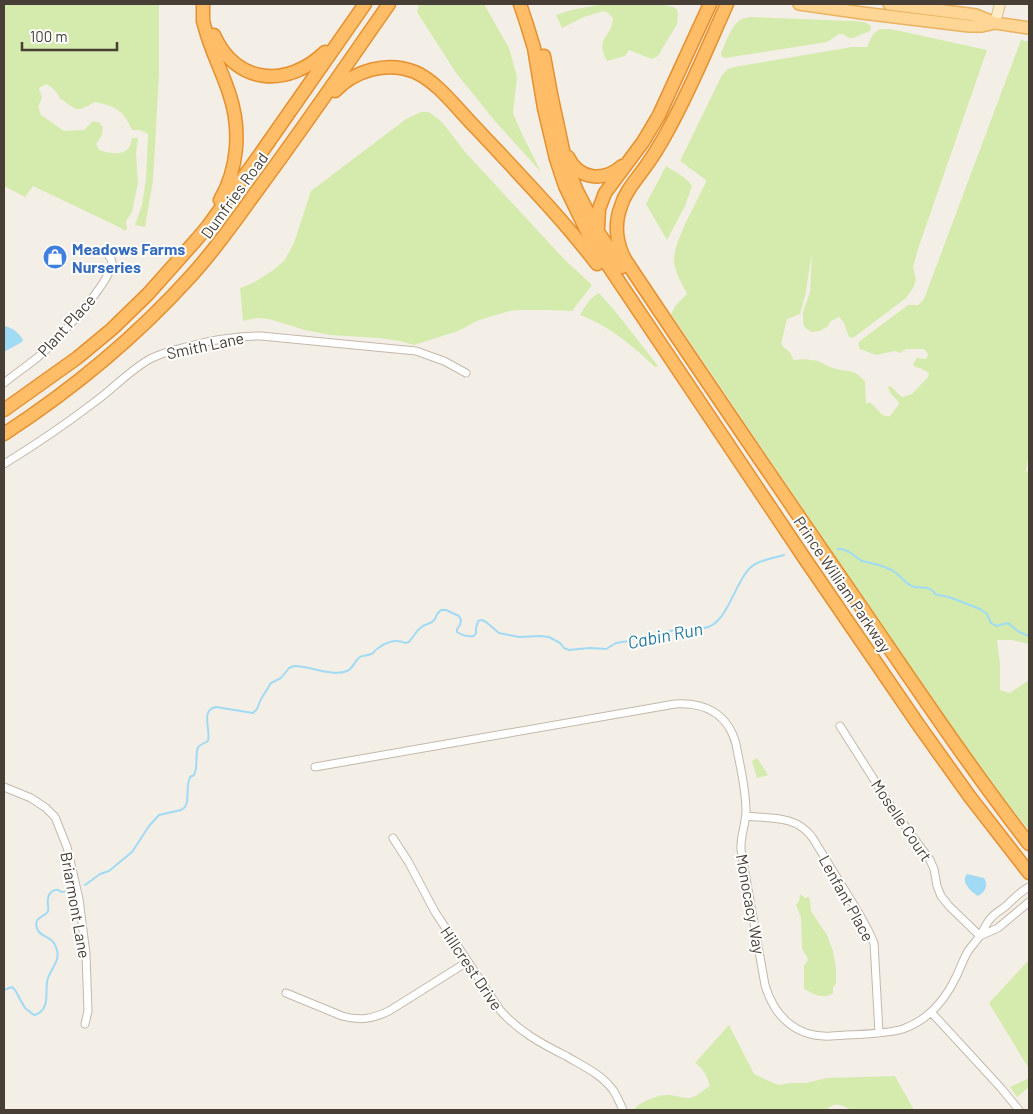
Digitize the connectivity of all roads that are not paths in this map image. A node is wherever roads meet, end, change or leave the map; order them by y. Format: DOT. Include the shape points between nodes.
graph roads {
  1 [pos="203,4"];
  2 [pos="211,4"];
  3 [pos="366,4"];
  4 [pos="389,4"];
  5 [pos="520,4"];
  6 [pos="527,4"];
  7 [pos="699,4"];
  8 [pos="710,4"];
  9 [pos="727,4"];
  10 [pos="799,4"];
  11 [pos="890,4"];
  12 [pos="1000,4"];
  13 [pos="703,19"];
  14 [pos="995,23"];
  15 [pos="1029,28"];
  16 [pos="345,33"];
  17 [pos="311,116"];
  18 [pos="562,143"];
  19 [pos="632,157"];
  20 [pos="598,232"];
  21 [pos="184,254"];
  22 [pos="109,256"];
  23 [pos="638,308"];
  24 [pos="656,335"];
  25 [pos="693,362"];
  26 [pos="466,373"];
  27 [pos="4,383"];
  28 [pos="4,410"];
  29 [pos="4,434"];
  30 [pos="4,464"];
  31 [pos="840,726"];
  32 [pos="315,767"];
  33 [pos="4,787"];
  34 [pos="746,816"];
  35 [pos="393,838"];
  36 [pos="1029,844"];
  37 [pos="1029,874"];
  38 [pos="1029,887"];
  39 [pos="1029,902"];
  40 [pos="980,936"];
  41 [pos="468,962"];
  42 [pos="286,994"];
  43 [pos="931,1012"];
  44 [pos="85,1024"];
  45 [pos="879,1033"];
  46 [pos="623,1110"];
  47 [pos="1019,1110"];
  1 -- 21 [label="highway" via="206,34 231,98 236,149 223,195"];
  2 -- 16 [label="highway" via="212,26 227,55 252,73 263,76 290,74 308,66"];
  3 -- 16 [label="highway"];
  4 -- 17 [label="highway, Dumfries Road"];
  5 -- 23 [label="highway" via="534,48 544,108 562,177 590,240"];
  6 -- 18 [label="highway" via="541,41"];
  7 -- 13 [label="highway"];
  8 -- 13 [label="highway"];
  9 -- 25 [label="highway" via="677,114 624,198 617,223 617,236 626,261"];
  10 -- 14 [label="main road" via="969,26"];
  11 -- 14 [label="main road" via="976,15"];
  12 -- 14 [label="street"];
  13 -- 19 [label="highway" via="659,115"];
  14 -- 15 [label="main road"];
  16 -- 21 [label="highway, Dumfries Road" via="214,219"];
  17 -- 24 [label="highway" via="346,80 369,70 402,69 430,81 568,228"];
  17 -- 29 [label="highway, Dumfries Road" via="212,252 164,305 76,383"];
  18 -- 19 [label="highway" via="572,164 590,176 610,174"];
  18 -- 20 [label="highway" via="573,183"];
  19 -- 20 [label="highway" via="603,198 598,214"];
  20 -- 23 [label="highway" via="604,250"];
  20 -- 25 [label="highway" via="678,350"];
  21 -- 28 [label="highway, Dumfries Road" via="105,334"];
  22 -- 27 [label="street, Plant Place" via="112,261 105,279 80,312 38,356"];
  23 -- 24 [label="highway, Prince William Parkway"];
  24 -- 37 [label="highway, Prince William Parkway" via="920,727"];
  25 -- 36 [label="highway, Prince William Parkway" via="968,764"];
  26 -- 30 [label="street, Smith Lane" via="416,351 262,336 224,338 150,359 96,401"];
  31 -- 40 [label="street, Moselle Court" via="930,860 941,896"];
  32 -- 34 [label="street, Monocacy Way" via="686,703 716,713 734,736 746,798"];
  33 -- 44 [label="street, Briarmont Lane" via="46,808 55,818 67,847 79,899 86,954 88,1011"];
  34 -- 45 [label="street, Lenfant Place" via="787,820 806,830 857,910 874,944"];
  34 -- 45 [label="street, Monocacy Way" via="741,850 765,985 774,1008 789,1024 815,1035"];
  35 -- 41 [label="street, Hillcrest Drive" via="434,912"];
  38 -- 40 [label="street, Monocacy Way" via="990,919"];
  39 -- 40 [label="street, Monocacy Way" via="998,928"];
  40 -- 43 [label="street, Monocacy Way" via="968,951 948,991"];
  41 -- 42 [label="street" via="390,1011 363,1020 342,1016"];
  41 -- 46 [label="street, Hillcrest Drive" via="508,1019 538,1041 600,1077 614,1091"];
  43 -- 45 [label="street, Monocacy Way" via="913,1025"];
  43 -- 47 [label="street"];
}
